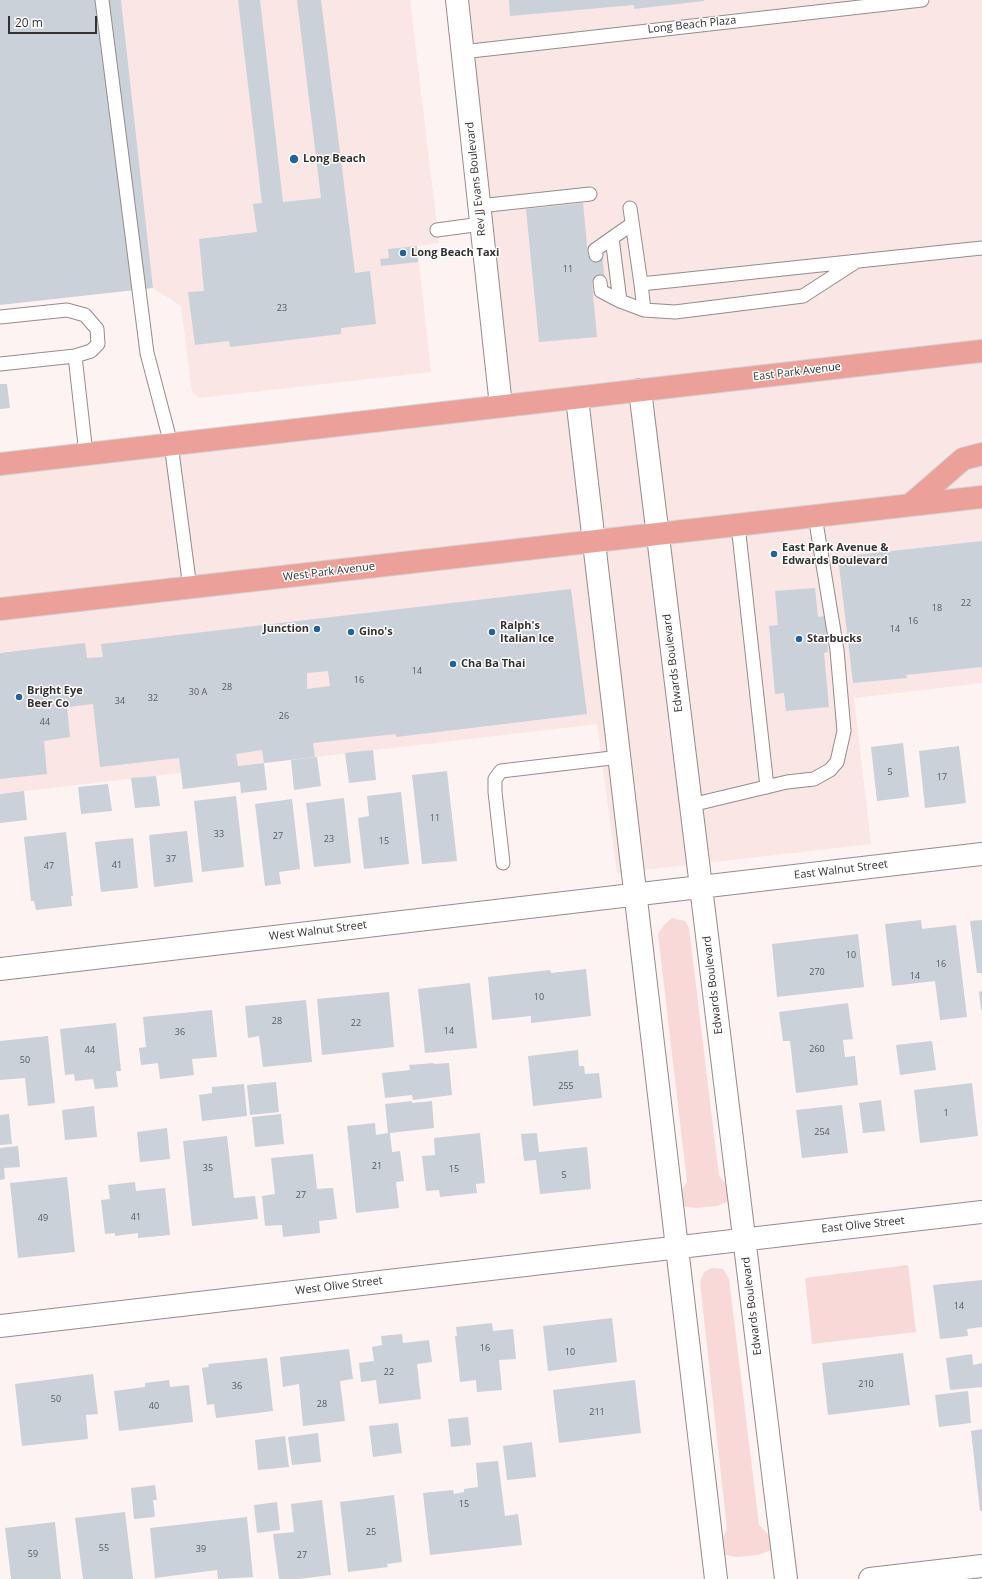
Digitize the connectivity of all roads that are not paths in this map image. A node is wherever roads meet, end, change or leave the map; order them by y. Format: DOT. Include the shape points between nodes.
graph roads {
  1 [pos="102,0"];
  2 [pos="457,0"];
  3 [pos="922,0"];
  4 [pos="462,52"];
  5 [pos="590,194"];
  6 [pos="630,208"];
  7 [pos="480,215"];
  8 [pos="632,224"];
  9 [pos="437,230"];
  10 [pos="612,238"];
  11 [pos="982,248"];
  12 [pos="596,256"];
  13 [pos="855,262"];
  14 [pos="600,282"];
  15 [pos="641,284"];
  16 [pos="620,302"];
  17 [pos="644,310"];
  18 [pos="0,317"];
  19 [pos="982,351"];
  20 [pos="75,356"];
  21 [pos="0,364"];
  22 [pos="640,390"];
  23 [pos="577,398"];
  24 [pos="501,406"];
  25 [pos="171,444"];
  26 [pos="86,454"];
  27 [pos="982,454"];
  28 [pos="0,464"];
  29 [pos="982,497"];
  30 [pos="910,505"];
  31 [pos="815,516"];
  32 [pos="738,525"];
  33 [pos="658,534"];
  34 [pos="595,542"];
  35 [pos="190,588"];
  36 [pos="0,609"];
  37 [pos="620,757"];
  38 [pos="767,787"];
  39 [pos="691,805"];
  40 [pos="982,854"];
  41 [pos="503,863"];
  42 [pos="701,886"];
  43 [pos="636,894"];
  44 [pos="0,969"];
  45 [pos="982,1212"];
  46 [pos="744,1239"];
  47 [pos="677,1247"];
  48 [pos="0,1326"];
  49 [pos="982,1566"];
  50 [pos="716,1579"];
  51 [pos="786,1579"];
  52 [pos="870,1579"];
  1 -- 25 [label="lane" via="147,353"];
  2 -- 4 [label="street, Rev JJ Evans Boulevard"];
  3 -- 4 [label="lane, Long Beach Plaza"];
  4 -- 7 [label="street, Rev JJ Evans Boulevard"];
  5 -- 7 [label="lane"];
  6 -- 8 [label="lane"];
  7 -- 9 [label="lane"];
  7 -- 24 [label="street, Rev JJ Evans Boulevard"];
  8 -- 10 [label="lane"];
  8 -- 15 [label="lane"];
  10 -- 12 [label="lane" via="596,250"];
  10 -- 16 [label="lane"];
  11 -- 13 [label="lane"];
  13 -- 15 [label="lane"];
  13 -- 17 [label="lane" via="803,296 675,312"];
  14 -- 16 [label="lane" via="601,291"];
  15 -- 17 [label="lane"];
  16 -- 17 [label="lane"];
  18 -- 20 [label="lane" via="67,310 85,315 97,329 98,344 91,351"];
  19 -- 22 [label="highway, East Park Avenue"];
  20 -- 21 [label="lane"];
  20 -- 26 [label="lane"];
  22 -- 23 [label="highway, East Park Avenue"];
  22 -- 33 [label="street, Edwards Boulevard"];
  23 -- 24 [label="highway"];
  23 -- 34 [label="street"];
  24 -- 25 [label="highway"];
  25 -- 26 [label="highway"];
  25 -- 35 [label="lane"];
  26 -- 28 [label="highway"];
  27 -- 30 [label="highway" via="963,459"];
  29 -- 30 [label="highway"];
  30 -- 31 [label="highway"];
  31 -- 32 [label="highway"];
  31 -- 38 [label="lane" via="837,650 844,731 837,762 830,770 814,779"];
  32 -- 33 [label="highway"];
  32 -- 38 [label="lane"];
  33 -- 34 [label="highway, West Park Avenue"];
  33 -- 39 [label="street, Edwards Boulevard"];
  34 -- 35 [label="highway, West Park Avenue"];
  34 -- 37 [label="street"];
  35 -- 36 [label="highway, West Park Avenue"];
  37 -- 41 [label="lane" via="501,771 495,779 495,792"];
  37 -- 43 [label="street"];
  38 -- 39 [label="lane"];
  39 -- 42 [label="street, Edwards Boulevard"];
  40 -- 42 [label="street, East Walnut Street"];
  42 -- 43 [label="street, East Walnut Street"];
  42 -- 46 [label="street, Edwards Boulevard"];
  43 -- 44 [label="street, West Walnut Street"];
  43 -- 47 [label="street"];
  45 -- 46 [label="street, East Olive Street"];
  46 -- 47 [label="street, East Olive Street"];
  46 -- 51 [label="street, Edwards Boulevard"];
  47 -- 48 [label="street, West Olive Street"];
  47 -- 50 [label="street"];
  49 -- 52 [label="street"];
}
